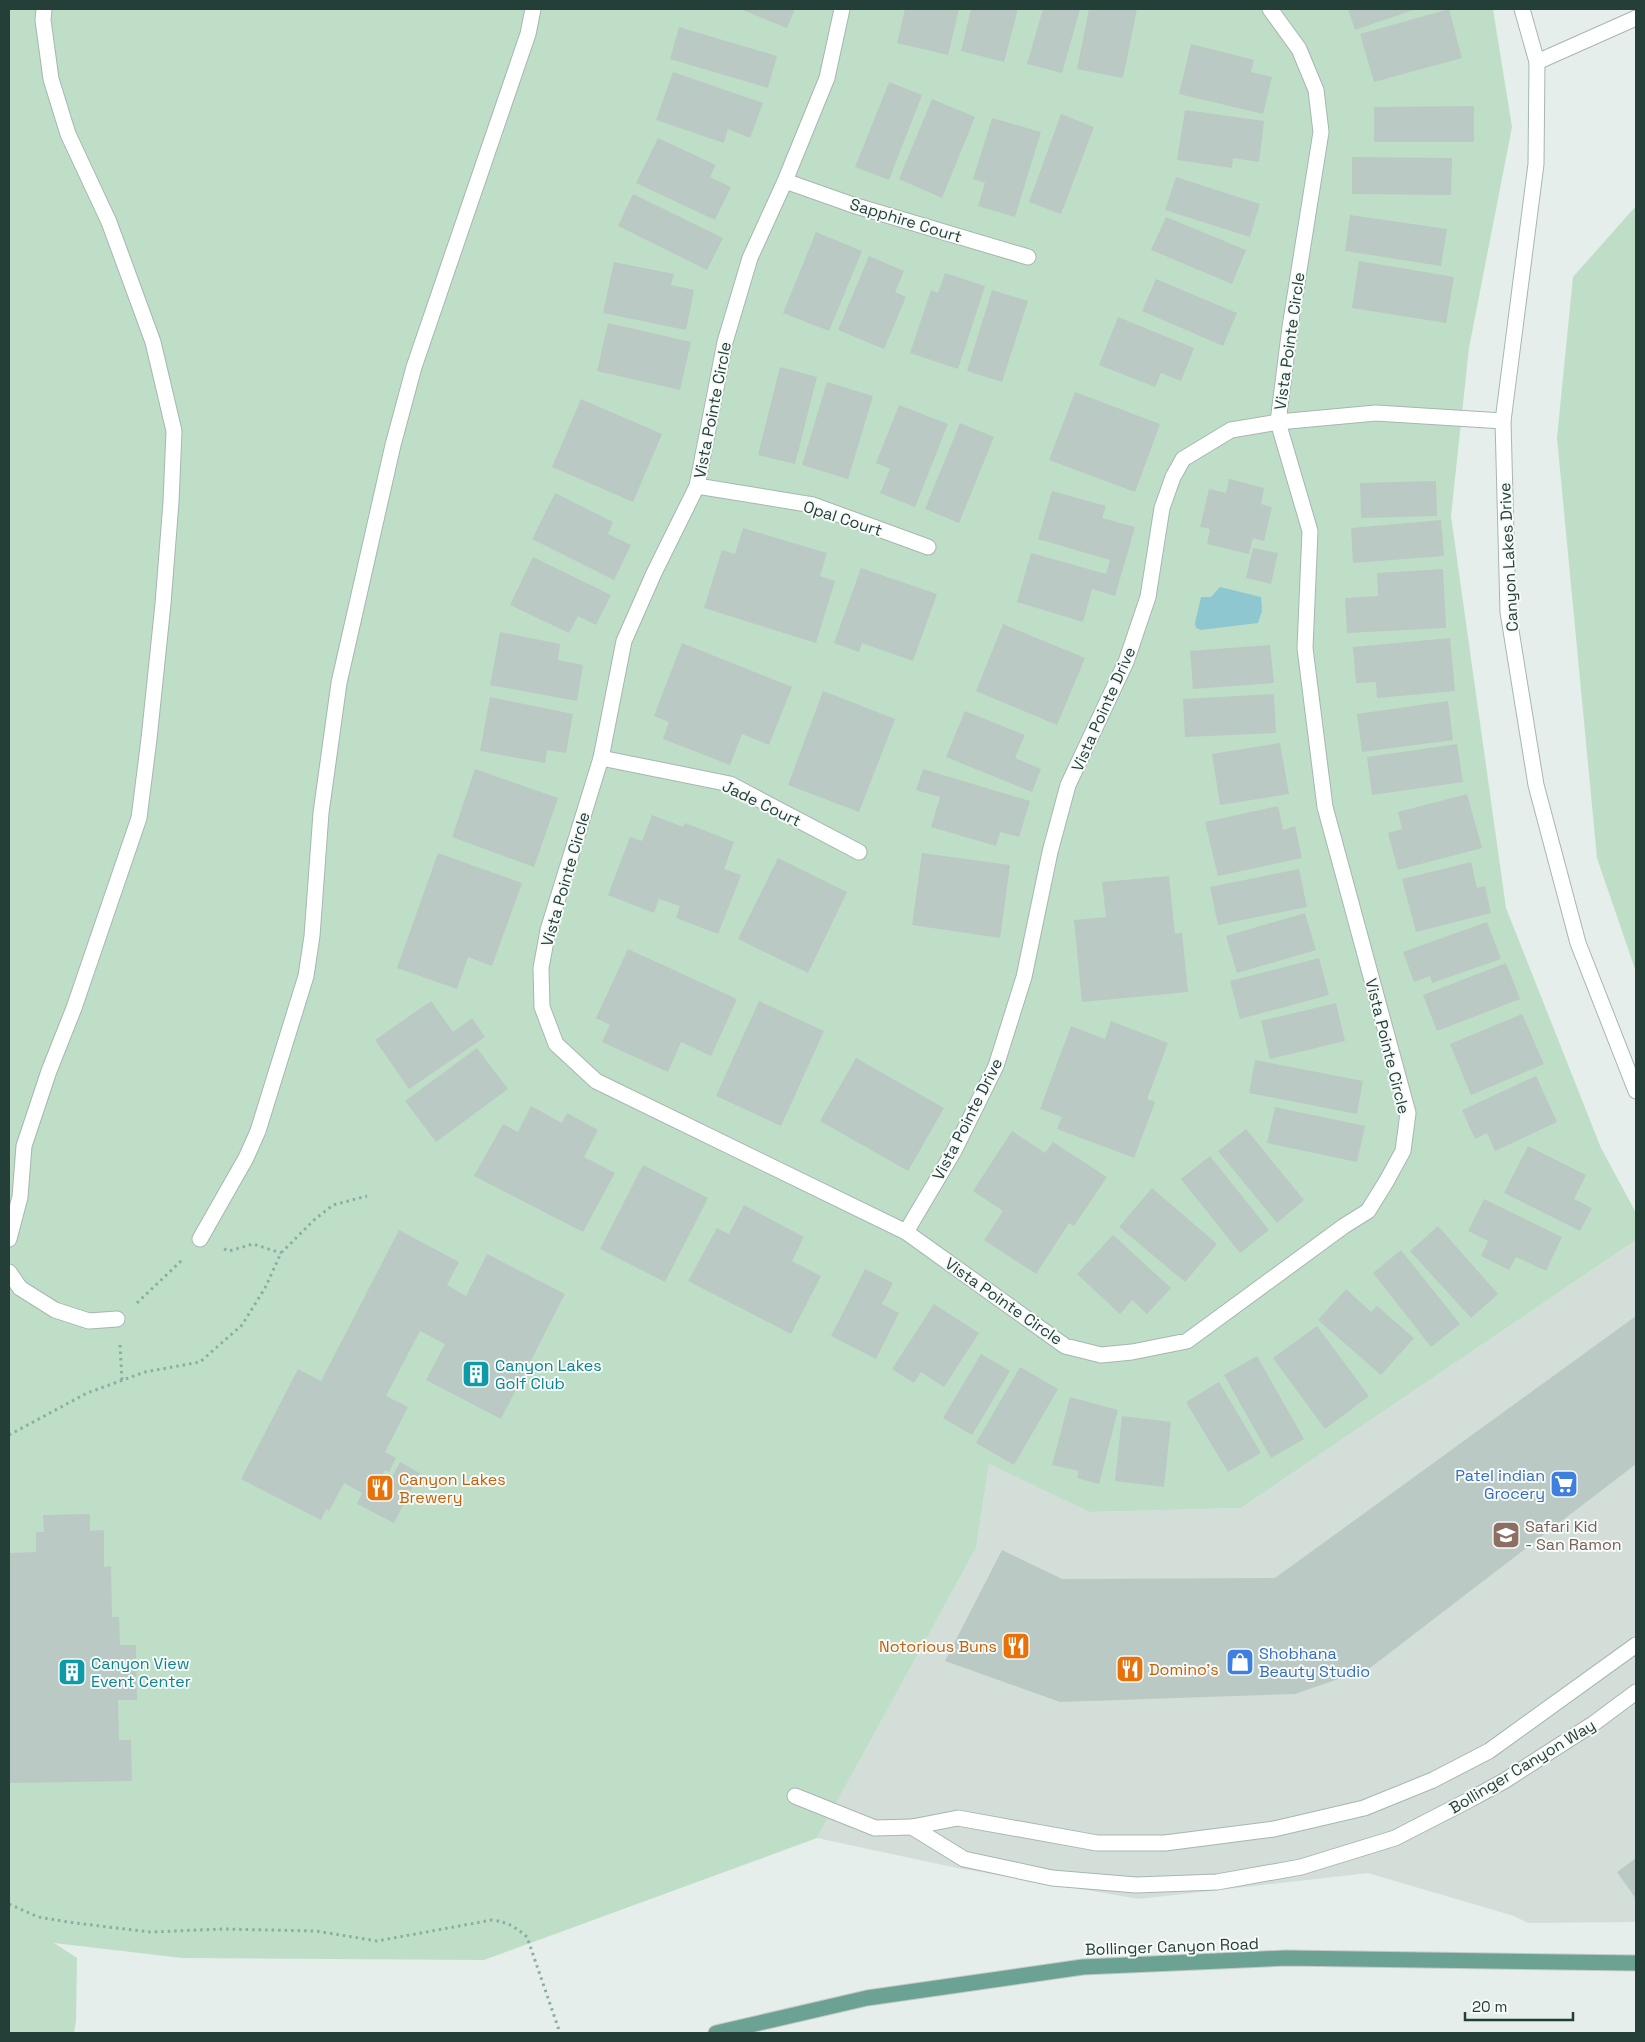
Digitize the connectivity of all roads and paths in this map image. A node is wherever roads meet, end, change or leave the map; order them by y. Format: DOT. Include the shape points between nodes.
graph roads {
  1 [pos="44,9"];
  2 [pos="533,9"];
  3 [pos="842,9"];
  4 [pos="1270,9"];
  5 [pos="1522,9"];
  6 [pos="1636,18"];
  7 [pos="1537,62"];
  8 [pos="785,181"];
  9 [pos="1028,257"];
  10 [pos="1503,421"];
  11 [pos="1278,422"];
  12 [pos="697,486"];
  13 [pos="928,547"];
  14 [pos="602,758"];
  15 [pos="859,852"];
  16 [pos="1636,1091"];
  17 [pos="367,1196"];
  18 [pos="906,1232"];
  19 [pos="9,1239"];
  20 [pos="200,1239"];
  21 [pos="281,1253"];
  22 [pos="9,1272"];
  23 [pos="117,1320"];
  24 [pos="122,1380"];
  25 [pos="9,1435"];
  26 [pos="1636,1645"];
  27 [pos="1636,1692"];
  28 [pos="796,1796"];
  29 [pos="912,1827"];
  30 [pos="9,1904"];
  31 [pos="1636,1963"];
  32 [pos="560,2033"];
  33 [pos="716,2033"];
  1 -- 19 [label="street" via="51,79 68,134 109,222 153,342 174,431 163,594 138,818 24,1146 20,1197"];
  2 -- 20 [label="street" via="528,34 414,367 393,445 339,683 320,813 312,936 306,976 258,1130 246,1158"];
  3 -- 8 [label="street, Vista Pointe Circle" via="827,78"];
  4 -- 11 [label="street, Vista Pointe Circle" via="1299,49 1316,90 1321,132"];
  5 -- 7 [label="street, Canyon Lakes Drive"];
  6 -- 7 [label="street"];
  7 -- 10 [label="street, Canyon Lakes Drive" via="1536,164"];
  8 -- 9 [label="street, Sapphire Court" via="853,205"];
  8 -- 12 [label="street, Vista Pointe Circle" via="750,258 724,342"];
  10 -- 11 [label="street, Vista Pointe Drive" via="1376,412"];
  10 -- 16 [label="street, Canyon Lakes Drive" via="1508,612 1536,785 1578,943"];
  11 -- 18 [label="street, Vista Pointe Drive" via="1231,430 1183,459 1173,477 1162,508 1148,597 1126,662 1068,785 1050,852 1024,977 996,1066 954,1151"];
  11 -- 18 [label="street, Vista Pointe Circle" via="1310,531 1305,648 1325,807 1408,1113 1404,1151 1368,1211 1187,1341 1132,1352 1101,1355 1064,1346"];
  12 -- 13 [label="street, Opal Court" via="813,505"];
  12 -- 14 [label="street, Vista Pointe Circle" via="624,642"];
  14 -- 15 [label="street, Jade Court" via="730,784"];
  14 -- 18 [label="street, Vista Pointe Circle" via="548,930 541,968 542,1006 556,1044 596,1081"];
  17 -- 21 [label="path" via="334,1205"];
  20 -- 21 [label="path" via="229,1250 253,1244"];
  20 -- 23 [label="path" via="154,1289"];
  21 -- 24 [label="path" via="265,1288 242,1325 200,1362 144,1372"];
  22 -- 23 [label="street" via="20,1288 55,1310 89,1321"];
  23 -- 24 [label="path"];
  24 -- 25 [label="path" via="86,1393"];
  26 -- 29 [label="street, Bollinger Canyon Way" via="1489,1751 1433,1780 1364,1808 1274,1829 1165,1843 1097,1843 958,1818"];
  27 -- 29 [label="street, Bollinger Canyon Way" via="1504,1781 1395,1838 1301,1867 1217,1882 1145,1885 1052,1878 964,1859"];
  28 -- 29 [label="street, Bollinger Canyon Way" via="875,1828"];
  30 -- 32 [label="path" via="38,1917 150,1932 223,1929 316,1931 378,1941 492,1920 505,1922 527,1937"];
  31 -- 33 [label="main road, Bollinger Canyon Road" via="1286,1958 1082,1967 867,1998"];
}
